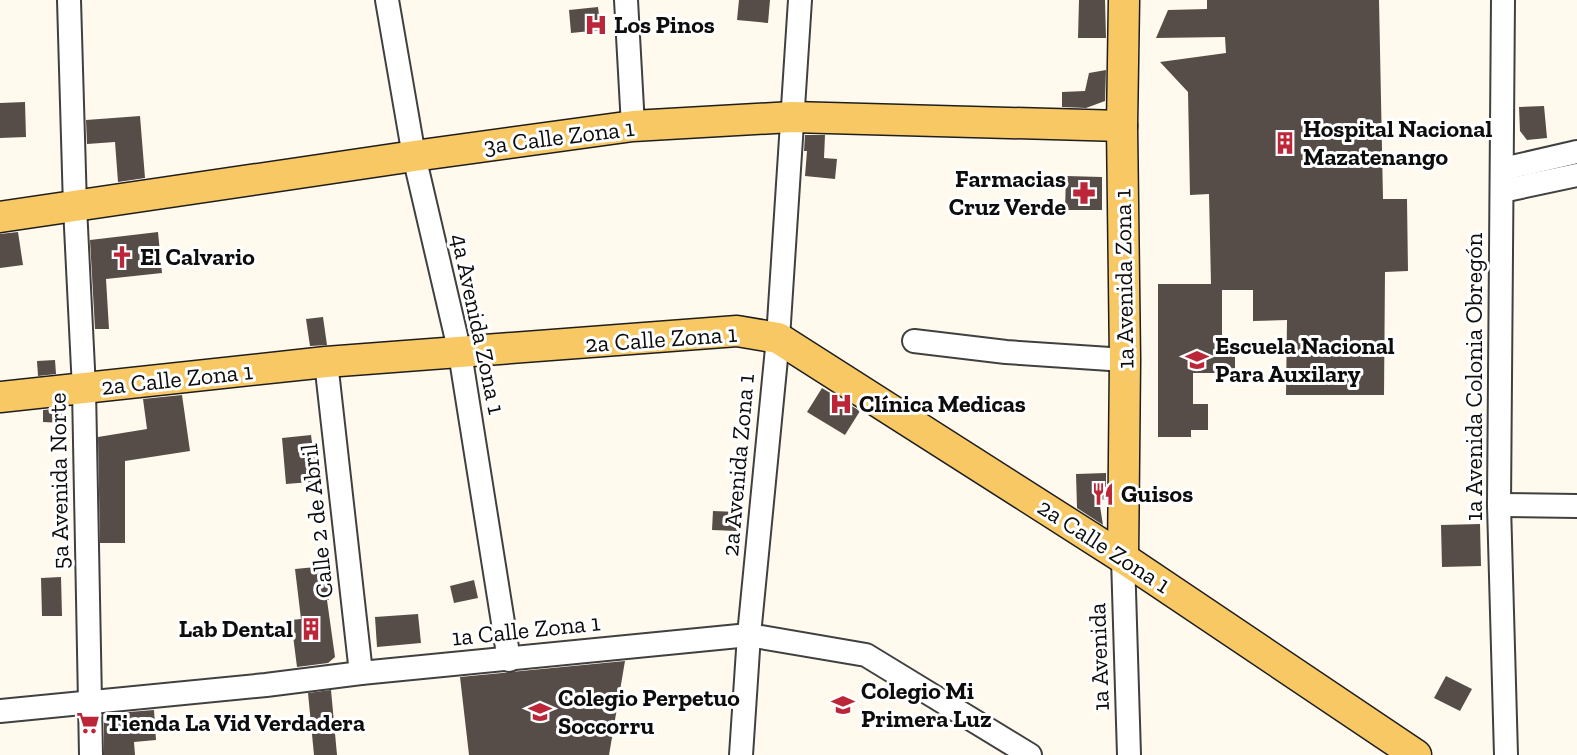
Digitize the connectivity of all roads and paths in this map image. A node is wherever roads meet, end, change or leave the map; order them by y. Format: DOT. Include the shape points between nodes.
graph roads {
  1 [pos="69,0"];
  2 [pos="387,0"];
  3 [pos="626,0"];
  4 [pos="800,0"];
  5 [pos="1124,0"];
  6 [pos="1503,0"];
  7 [pos="792,117"];
  8 [pos="633,126"];
  9 [pos="1122,126"];
  10 [pos="1577,152"];
  11 [pos="414,156"];
  12 [pos="1577,175"];
  13 [pos="1503,180"];
  14 [pos="75,207"];
  15 [pos="0,217"];
  16 [pos="778,338"];
  17 [pos="914,341"];
  18 [pos="459,353"];
  19 [pos="1125,360"];
  20 [pos="326,362"];
  21 [pos="84,388"];
  22 [pos="0,397"];
  23 [pos="1499,505"];
  24 [pos="1577,506"];
  25 [pos="1123,558"];
  26 [pos="749,634"];
  27 [pos="509,660"];
  28 [pos="361,673"];
  29 [pos="90,702"];
  30 [pos="0,711"];
  31 [pos="91,755"];
  32 [pos="741,755"];
  33 [pos="1030,755"];
  34 [pos="1130,755"];
  35 [pos="1416,755"];
  36 [pos="1506,755"];
  1 -- 14 [label="street, 5a Avenida Norte"];
  2 -- 11 [label="street, 4a Avenida Zona 1"];
  3 -- 8 [label="street"];
  4 -- 7 [label="street, 2a Avenida Zona 1"];
  5 -- 9 [label="main road, 1a Avenida Zona 1"];
  6 -- 13 [label="street, 1a Avenida Colonia Obregón"];
  7 -- 8 [label="main road, 3a Calle Zona 1"];
  7 -- 9 [label="main road, 3a Calle Zona 1"];
  7 -- 16 [label="street, 2a Avenida Zona 1"];
  8 -- 11 [label="main road, 3a Calle Zona 1"];
  9 -- 19 [label="main road, 1a Avenida Zona 1"];
  10 -- 13 [label="street"];
  11 -- 14 [label="main road, 3a Calle Zona 1"];
  11 -- 18 [label="street, 4a Avenida Zona 1"];
  12 -- 13 [label="street"];
  13 -- 23 [label="street, 1a Avenida Colonia Obregón"];
  14 -- 15 [label="main road, 3a Calle Zona 1"];
  14 -- 21 [label="street, 5a Avenida Norte"];
  16 -- 18 [label="main road, 2a Calle Zona 1" via="736,332"];
  16 -- 25 [label="main road, 2a Calle Zona 1"];
  16 -- 26 [label="street, 2a Avenida Zona 1"];
  17 -- 19 [label="street"];
  18 -- 20 [label="main road, 2a Calle Zona 1"];
  18 -- 27 [label="street, 4a Avenida Zona 1"];
  19 -- 25 [label="main road, 1a Avenida Zona 1"];
  20 -- 21 [label="main road, 2a Calle Zona 1"];
  20 -- 28 [label="street, Calle 2 de Abril"];
  21 -- 22 [label="main road, 2a Calle Zona 1"];
  21 -- 29 [label="street, 5a Avenida Norte"];
  23 -- 24 [label="street"];
  23 -- 36 [label="street, 1a Avenida Colonia Obregón"];
  25 -- 34 [label="street, 1a Avenida"];
  25 -- 35 [label="main road, 2a Calle Zona 1"];
  26 -- 27 [label="street, 1a Calle Zona 1"];
  26 -- 32 [label="street, 2a Avenida Zona 1"];
  26 -- 33 [label="street, 1a Calle Zona 1" via="866,655"];
  27 -- 28 [label="street, 1a Calle Zona 1"];
  28 -- 29 [label="street, 1a Calle Zona 1"];
  29 -- 30 [label="street, 1a Calle Zona 1"];
  29 -- 31 [label="street, 5a Avenida Norte"];
}
